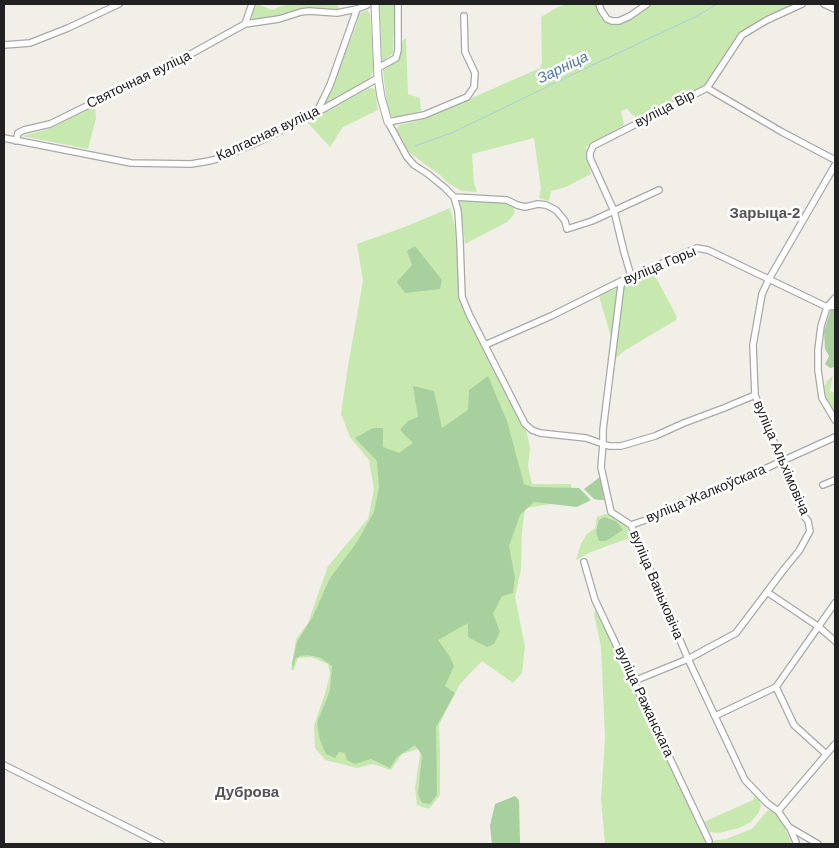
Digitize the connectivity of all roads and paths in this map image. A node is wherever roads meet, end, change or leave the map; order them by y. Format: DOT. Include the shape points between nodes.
graph roads {
  1 [pos="119,4"];
  2 [pos="252,4"];
  3 [pos="368,4"];
  4 [pos="375,4"];
  5 [pos="398,4"];
  6 [pos="599,4"];
  7 [pos="647,4"];
  8 [pos="802,4"];
  9 [pos="824,4"];
  10 [pos="835,8"];
  11 [pos="357,10"];
  12 [pos="464,16"];
  13 [pos="245,24"];
  14 [pos="4,45"];
  15 [pos="378,68"];
  16 [pos="378,78"];
  17 [pos="706,88"];
  18 [pos="316,113"];
  19 [pos="388,122"];
  20 [pos="4,138"];
  21 [pos="16,141"];
  22 [pos="835,160"];
  23 [pos="835,165"];
  24 [pos="659,190"];
  25 [pos="454,198"];
  26 [pos="614,210"];
  27 [pos="631,276"];
  28 [pos="769,279"];
  29 [pos="835,298"];
  30 [pos="835,306"];
  31 [pos="827,307"];
  32 [pos="485,345"];
  33 [pos="755,395"];
  34 [pos="835,420"];
  35 [pos="835,437"];
  36 [pos="603,444"];
  37 [pos="781,460"];
  38 [pos="835,480"];
  39 [pos="824,485"];
  40 [pos="631,526"];
  41 [pos="584,562"];
  42 [pos="767,592"];
  43 [pos="835,602"];
  44 [pos="819,627"];
  45 [pos="835,641"];
  46 [pos="688,659"];
  47 [pos="634,681"];
  48 [pos="776,687"];
  49 [pos="715,716"];
  50 [pos="835,744"];
  51 [pos="826,754"];
  52 [pos="4,765"];
  53 [pos="778,810"];
  54 [pos="789,827"];
  55 [pos="709,841"];
  56 [pos="161,844"];
  57 [pos="796,844"];
  58 [pos="818,844"];
  1 -- 14 [label="street" via="30,42"];
  2 -- 13 [label="street"];
  3 -- 11 [label="street"];
  4 -- 15 [label="street"];
  5 -- 15 [label="street" via="396,58"];
  6 -- 7 [label="street" via="607,19 618,22"];
  8 -- 17 [label="street, вуліца Вір" via="742,35"];
  9 -- 10 [label="street"];
  11 -- 13 [label="street" via="301,12"];
  11 -- 18 [label="street" via="330,85"];
  12 -- 19 [label="street" via="466,52 475,73 474,87 467,97 424,115"];
  13 -- 21 [label="street, Святочная вуліца" via="50,124 24,130"];
  15 -- 16 [label="street"];
  16 -- 18 [label="street, Калгасная вуліца"];
  16 -- 19 [label="street"];
  17 -- 22 [label="street"];
  17 -- 26 [label="street, вуліца Вір" via="593,146 590,158"];
  18 -- 21 [label="street, Калгасная вуліца" via="221,158 190,164 130,163"];
  19 -- 25 [label="street" via="407,157"];
  20 -- 21 [label="street, Калгасная вуліца"];
  23 -- 28 [label="street, вуліца Альхімовіча"];
  24 -- 26 [label="street"];
  25 -- 26 [label="street" via="507,200 525,207 546,206 556,210 567,229"];
  25 -- 32 [label="street" via="458,211 462,297"];
  26 -- 27 [label="street"];
  27 -- 28 [label="street, вуліца Горы" via="650,271 697,248 708,250"];
  27 -- 32 [label="street, вуліца Горы"];
  27 -- 36 [label="street, вуліца Ваньковіча" via="621,284"];
  28 -- 31 [label="street, вуліца Горы"];
  28 -- 33 [label="street, вуліца Альхімовіча" via="762,294 753,345"];
  29 -- 31 [label="street"];
  30 -- 31 [label="street"];
  31 -- 34 [label="street" via="821,326 818,370 822,398"];
  32 -- 36 [label="street" via="525,424 532,430 586,438"];
  33 -- 36 [label="street" via="656,436 621,446"];
  33 -- 37 [label="street, вуліца Альхімовіча"];
  35 -- 37 [label="street, вуліца Жалкоўскага"];
  36 -- 40 [label="street, вуліца Ваньковіча" via="601,467 611,512"];
  37 -- 40 [label="street, вуліца Жалкоўскага"];
  37 -- 42 [label="street, вуліца Альхімовіча" via="810,531 799,551"];
  38 -- 39 [label="street"];
  40 -- 46 [label="street, вуліца Ваньковіча"];
  41 -- 47 [label="street, вуліца Ражанскага" via="595,600"];
  42 -- 44 [label="street"];
  42 -- 46 [label="street, вуліца Альхімовіча" via="736,633"];
  43 -- 44 [label="street"];
  44 -- 45 [label="street"];
  44 -- 48 [label="street"];
  46 -- 47 [label="street, вуліца Альхімовіча"];
  46 -- 49 [label="street, вуліца Ваньковіча"];
  47 -- 55 [label="street, вуліца Ражанскага"];
  48 -- 49 [label="street"];
  48 -- 51 [label="street" via="794,725"];
  49 -- 53 [label="street, вуліца Ваньковіча" via="745,780"];
  50 -- 51 [label="street"];
  51 -- 53 [label="street"];
  52 -- 56 [label="street"];
  53 -- 54 [label="street, вуліца Ваньковіча"];
  54 -- 57 [label="street"];
  54 -- 58 [label="street, вуліца Ваньковіча"];
}
